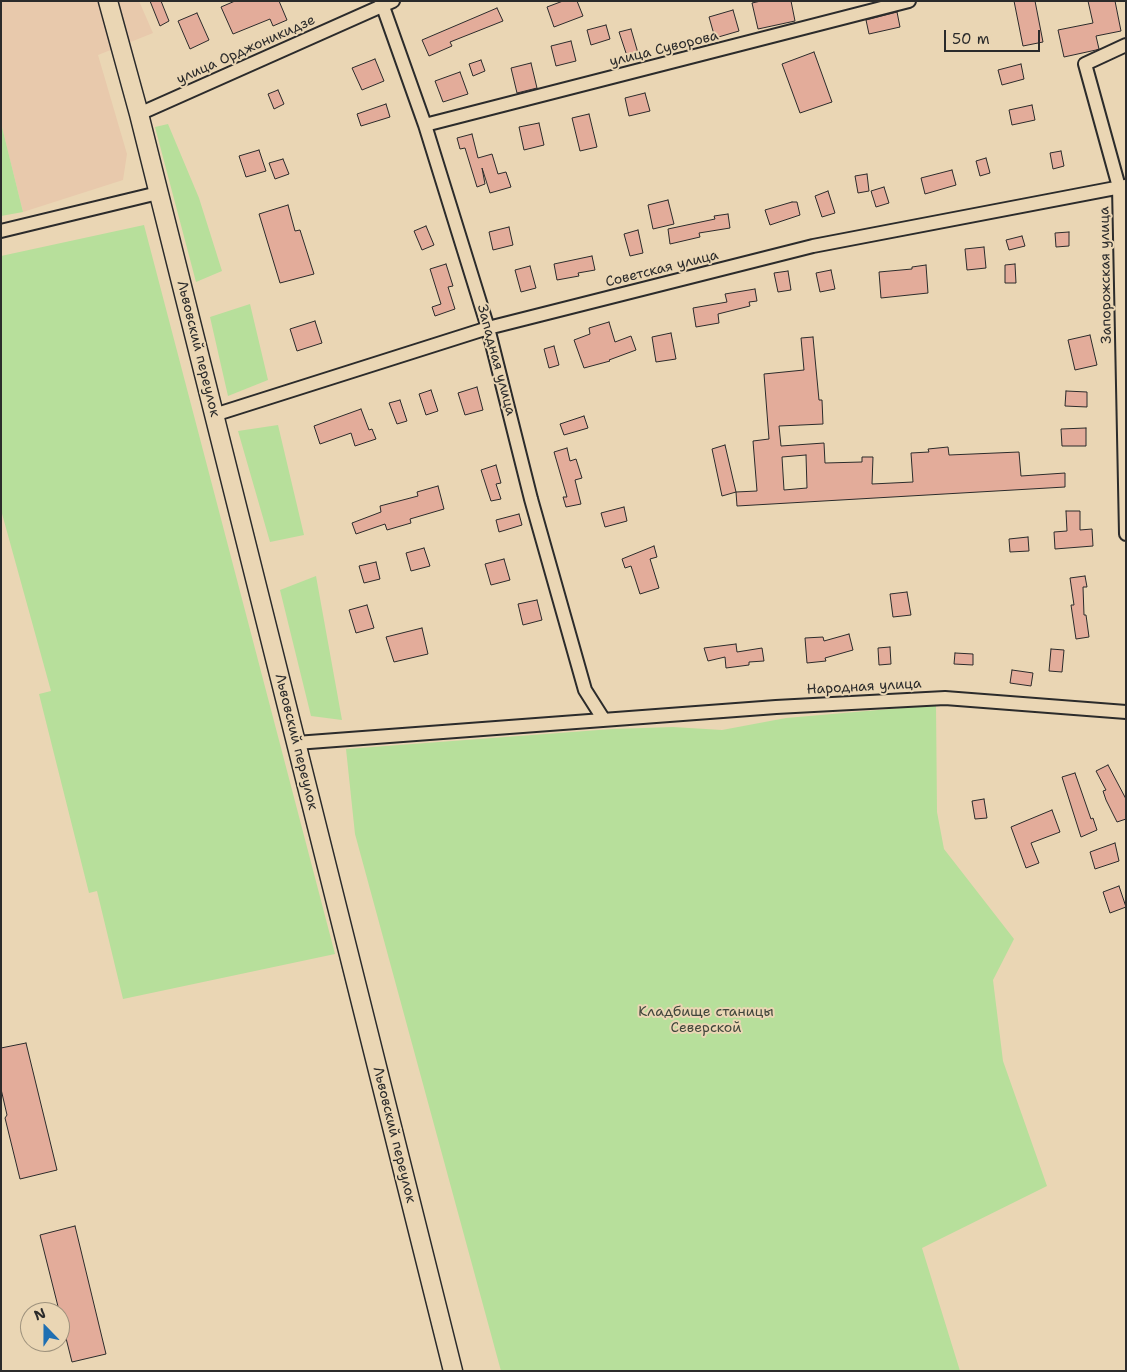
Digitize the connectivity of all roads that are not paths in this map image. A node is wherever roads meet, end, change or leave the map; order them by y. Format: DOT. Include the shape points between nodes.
graph roads {
  1 [pos="108,1"];
  2 [pos="909,1"];
  3 [pos="386,3"];
  4 [pos="1126,44"];
  5 [pos="139,114"];
  6 [pos="425,125"];
  7 [pos="1122,187"];
  8 [pos="158,193"];
  9 [pos="1,231"];
  10 [pos="488,328"];
  11 [pos="214,415"];
  12 [pos="1126,534"];
  13 [pos="1126,712"];
  14 [pos="604,720"];
  15 [pos="296,743"];
  16 [pos="453,1371"];
  1 -- 5 [label="main road"];
  2 -- 6 [label="street, улица Суворова"];
  3 -- 5 [label="street, улица Орджоникидзе"];
  3 -- 6 [label="street, Западная улица"];
  4 -- 7 [label="street, Запорожская улица" via="1085,64"];
  5 -- 8 [label="main road, Львовский переулок"];
  6 -- 10 [label="street, Западная улица"];
  7 -- 10 [label="street, Советская улица" via="814,246"];
  7 -- 12 [label="street, Запорожская улица"];
  8 -- 9 [label="street"];
  8 -- 11 [label="main road, Львовский переулок"];
  10 -- 11 [label="street, Советская улица"];
  10 -- 14 [label="street, Западная улица" via="531,499 585,690"];
  11 -- 15 [label="main road, Львовский переулок"];
  13 -- 14 [label="street, Народная улица" via="945,698"];
  14 -- 15 [label="street, Народная улица"];
  15 -- 16 [label="main road, Львовский переулок"];
}
